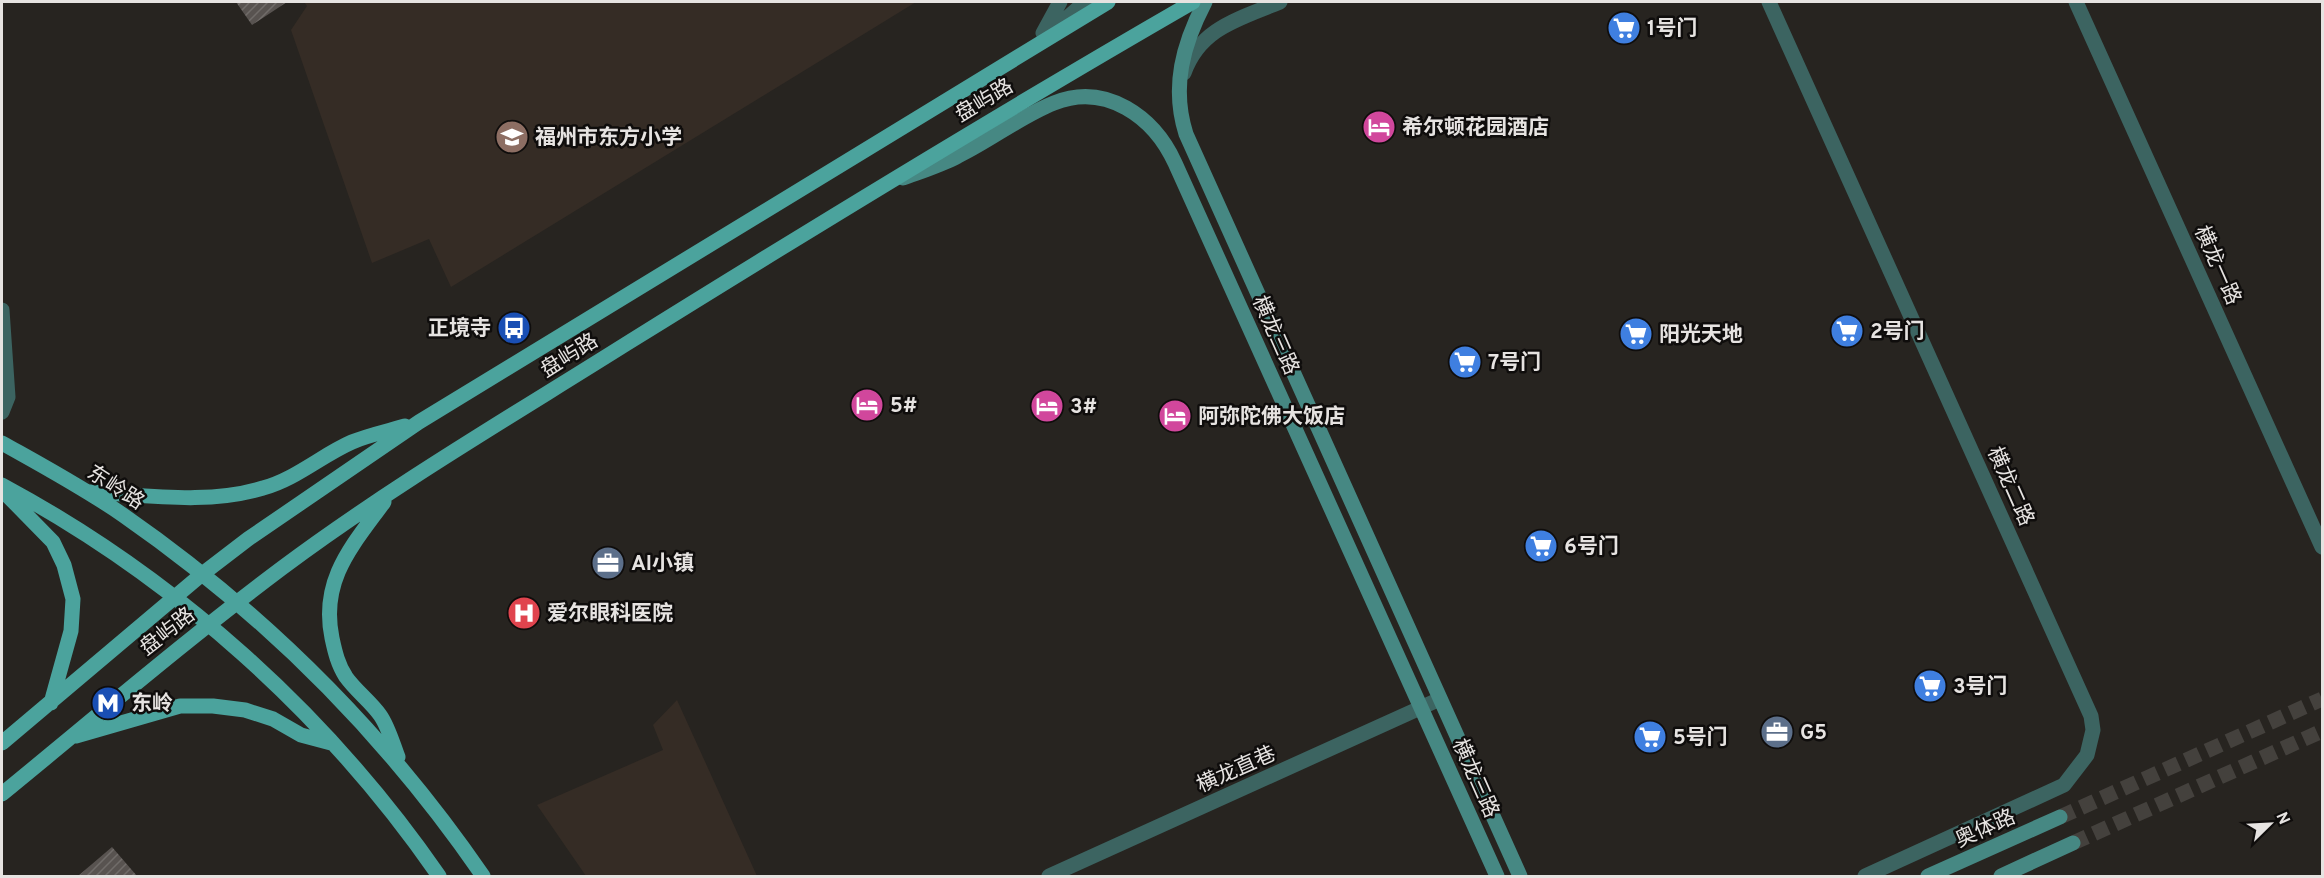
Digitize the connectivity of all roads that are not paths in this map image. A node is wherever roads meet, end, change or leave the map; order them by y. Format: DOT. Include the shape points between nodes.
graph roads {
  1 [pos="1060,2"];
  2 [pos="1084,2"];
  3 [pos="1108,2"];
  4 [pos="1193,2"];
  5 [pos="1205,2"];
  6 [pos="1280,2"];
  7 [pos="1769,2"];
  8 [pos="2076,2"];
  9 [pos="1036,45"];
  10 [pos="1178,90"];
  11 [pos="876,190"];
  12 [pos="2,310"];
  13 [pos="2,412"];
  14 [pos="419,422"];
  15 [pos="2,443"];
  16 [pos="2,485"];
  17 [pos="2,490"];
  18 [pos="88,492"];
  19 [pos="392,492"];
  20 [pos="2322,547"];
  21 [pos="201,575"];
  22 [pos="175,598"];
  23 [pos="237,604"];
  24 [pos="209,625"];
  25 [pos="1440,699"];
  26 [pos="51,703"];
  27 [pos="1421,708"];
  28 [pos="70,738"];
  29 [pos="2,743"];
  30 [pos="332,743"];
  31 [pos="404,771"];
  32 [pos="2,794"];
  33 [pos="2060,817"];
  34 [pos="2073,843"];
  35 [pos="439,876"];
  36 [pos="483,876"];
  37 [pos="1049,876"];
  38 [pos="1497,876"];
  39 [pos="1520,876"];
  40 [pos="1865,876"];
  41 [pos="1928,876"];
  42 [pos="2001,876"];
  1 -- 9 [label="street"];
  2 -- 9 [label="street"];
  3 -- 9 [label="main road, 盘屿路"];
  4 -- 11 [label="main road, 盘屿路"];
  5 -- 10 [label="main road, 横龙三路" via="1186,41"];
  6 -- 10 [label="street" via="1224,26 1198,45"];
  7 -- 40 [label="street, 横龙二路" via="2087,705 2093,730 2087,755 2064,785"];
  8 -- 20 [label="street, 横龙一路"];
  9 -- 14 [label="main road, 盘屿路"];
  10 -- 25 [label="main road, 横龙三路" via="1181,120 1192,150"];
  11 -- 19 [label="main road, 盘屿路"];
  11 -- 27 [label="main road, 横龙三路" via="958,156 1039,110 1070,98 1106,99 1130,108 1144,120 1171,155"];
  12 -- 13 [label="street" via="8,397"];
  14 -- 18 [label="main road" via="352,442 304,471 237,495 172,497"];
  14 -- 21 [label="main road, 盘屿路"];
  15 -- 18 [label="main road, 东岭路"];
  16 -- 22 [label="main road" via="113,553"];
  17 -- 26 [label="main road" via="53,542 73,599 71,631"];
  18 -- 21 [label="main road, 东岭路"];
  19 -- 23 [label="main road, 盘屿路" via="282,567"];
  19 -- 31 [label="main road" via="335,576 329,602 330,628 336,658 346,677 381,716"];
  21 -- 22 [label="main road, 盘屿路"];
  21 -- 23 [label="main road, 东岭路"];
  22 -- 24 [label="main road"];
  22 -- 26 [label="main road, 盘屿路"];
  23 -- 24 [label="main road, 盘屿路"];
  23 -- 31 [label="main road, 东岭路" via="319,678"];
  24 -- 28 [label="main road, 盘屿路"];
  24 -- 30 [label="main road" via="255,664"];
  25 -- 27 [label="street, 横龙直巷"];
  25 -- 39 [label="main road, 横龙三路"];
  26 -- 29 [label="main road, 盘屿路"];
  27 -- 37 [label="street, 横龙直巷"];
  27 -- 38 [label="main road, 横龙三路"];
  28 -- 30 [label="main road" via="180,706 213,706 246,710 301,735"];
  28 -- 32 [label="main road, 盘屿路"];
  30 -- 35 [label="main road"];
  31 -- 36 [label="main road"];
  33 -- 41 [label="main road, 奥体路"];
  34 -- 42 [label="main road"];
}
